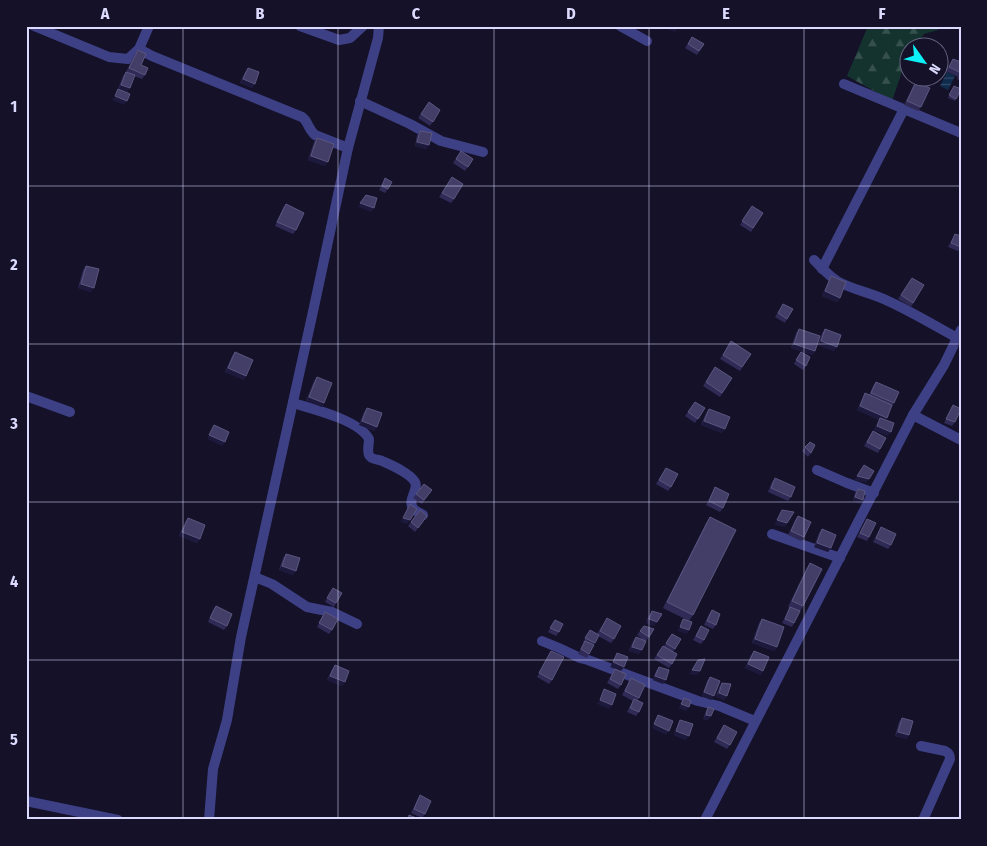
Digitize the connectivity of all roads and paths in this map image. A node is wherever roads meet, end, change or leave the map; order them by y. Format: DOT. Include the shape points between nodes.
graph roads {
  1 [pos="34,26"];
  2 [pos="150,26"];
  3 [pos="300,26"];
  4 [pos="363,26"];
  5 [pos="379,26"];
  6 [pos="620,26"];
  7 [pos="648,41"];
  8 [pos="139,49"];
  9 [pos="844,84"];
  10 [pos="360,101"];
  11 [pos="904,109"];
  12 [pos="961,133"];
  13 [pos="348,148"];
  14 [pos="484,152"];
  15 [pos="814,260"];
  16 [pos="822,269"];
  17 [pos="959,334"];
  18 [pos="26,396"];
  19 [pos="293,403"];
  20 [pos="70,412"];
  21 [pos="913,415"];
  22 [pos="961,440"];
  23 [pos="817,470"];
  24 [pos="874,493"];
  25 [pos="422,515"];
  26 [pos="772,534"];
  27 [pos="840,558"];
  28 [pos="255,577"];
  29 [pos="357,624"];
  30 [pos="542,642"];
  31 [pos="755,720"];
  32 [pos="921,746"];
  33 [pos="26,801"];
  34 [pos="118,820"];
  35 [pos="209,820"];
  36 [pos="705,820"];
  37 [pos="923,820"];
  1 -- 8 [label="street" via="109,57 128,60"];
  2 -- 8 [label="street"];
  3 -- 4 [label="street" via="339,40 350,38"];
  5 -- 10 [label="street"];
  6 -- 7 [label="street"];
  8 -- 13 [label="street" via="302,117 315,135"];
  9 -- 11 [label="street"];
  10 -- 13 [label="street"];
  10 -- 14 [label="street" via="441,141"];
  11 -- 12 [label="street"];
  11 -- 16 [label="street"];
  13 -- 19 [label="street"];
  15 -- 16 [label="street"];
  16 -- 17 [label="street" via="848,286"];
  17 -- 21 [label="street"];
  18 -- 20 [label="street"];
  19 -- 25 [label="street" via="326,413 363,431 369,439 369,456 414,480 416,485 411,502"];
  19 -- 28 [label="street"];
  21 -- 22 [label="street"];
  21 -- 24 [label="street"];
  23 -- 24 [label="street"];
  24 -- 27 [label="street"];
  26 -- 27 [label="street"];
  27 -- 31 [label="street"];
  28 -- 29 [label="street" via="307,607 332,612"];
  28 -- 35 [label="street" via="227,720 213,769"];
  30 -- 31 [label="street"];
  31 -- 36 [label="street"];
  32 -- 37 [label="street" via="950,755"];
  33 -- 34 [label="street"];
}
